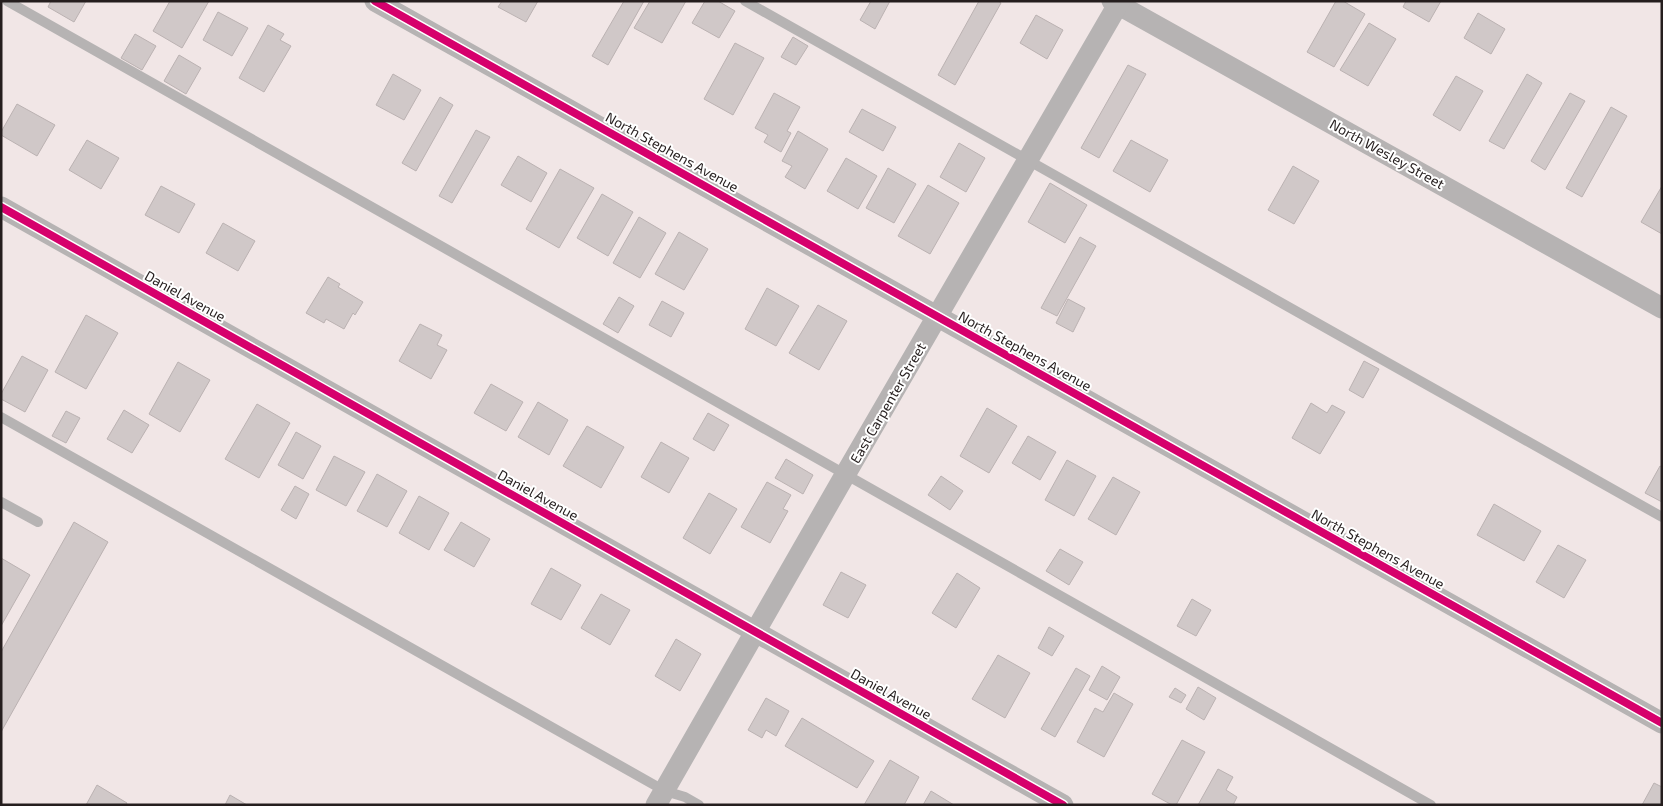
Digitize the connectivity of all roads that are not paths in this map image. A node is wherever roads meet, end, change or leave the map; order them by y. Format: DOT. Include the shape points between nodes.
graph roads {
  1 [pos="7,1"];
  2 [pos="375,1"];
  3 [pos="745,1"];
  4 [pos="1117,2"];
  5 [pos="1028,160"];
  6 [pos="1,207"];
  7 [pos="1662,308"];
  8 [pos="938,317"];
  9 [pos="1,417"];
  10 [pos="845,475"];
  11 [pos="1,502"];
  12 [pos="1662,517"];
  13 [pos="38,522"];
  14 [pos="756,632"];
  15 [pos="1662,723"];
  16 [pos="661,798"];
  17 [pos="699,805"];
  18 [pos="1063,805"];
  19 [pos="1431,805"];
  1 -- 10 [label="lane"];
  2 -- 8 [label="street, North Stephens Avenue"];
  3 -- 5 [label="lane"];
  4 -- 5 [label="street, East Carpenter Street"];
  4 -- 7 [label="street, North Wesley Street"];
  5 -- 8 [label="street, East Carpenter Street"];
  5 -- 12 [label="lane"];
  6 -- 14 [label="street, Daniel Avenue"];
  8 -- 10 [label="street, East Carpenter Street"];
  8 -- 15 [label="street, North Stephens Avenue"];
  9 -- 16 [label="lane"];
  10 -- 14 [label="street, East Carpenter Street"];
  10 -- 19 [label="lane"];
  11 -- 13 [label="lane"];
  14 -- 16 [label="street, East Carpenter Street"];
  14 -- 18 [label="street, Daniel Avenue"];
  16 -- 17 [label="lane" via="685,797"];
}
